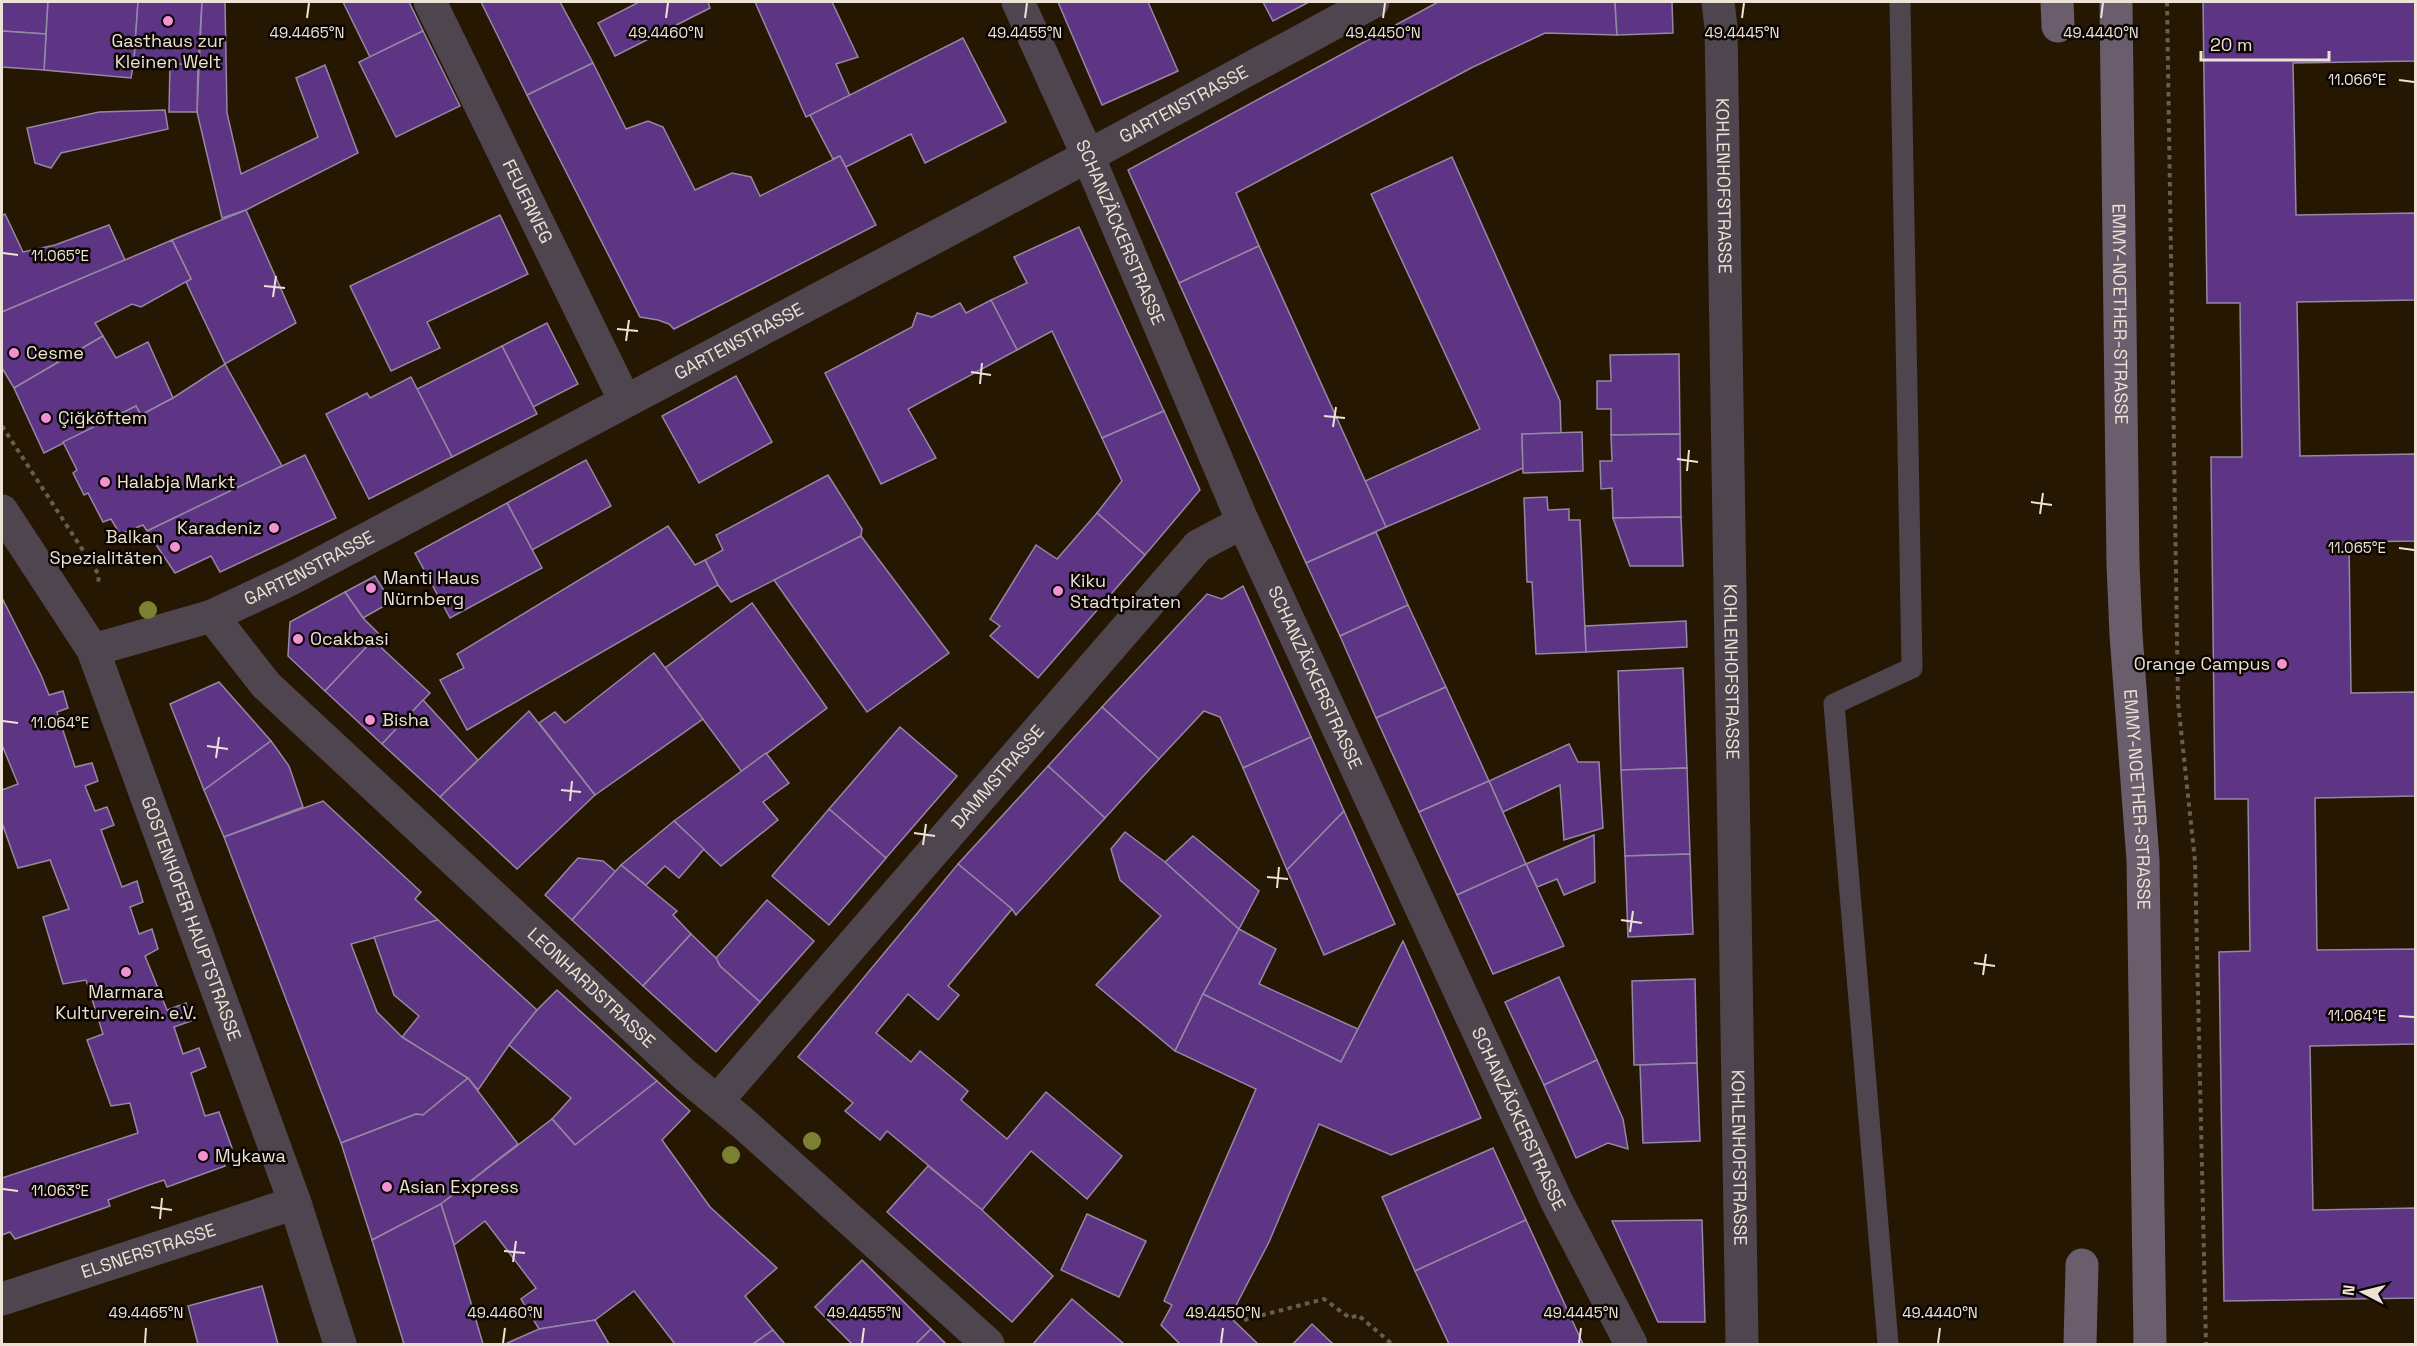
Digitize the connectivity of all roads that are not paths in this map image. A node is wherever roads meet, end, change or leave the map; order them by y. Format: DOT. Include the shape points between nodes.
graph roads {
  1 [pos="430,2"];
  2 [pos="1018,2"];
  3 [pos="1373,2"];
  4 [pos="1718,2"];
  5 [pos="1900,2"];
  6 [pos="2116,2"];
  7 [pos="1088,156"];
  8 [pos="625,401"];
  9 [pos="2,511"];
  10 [pos="1243,522"];
  11 [pos="212,616"];
  12 [pos="93,650"];
  13 [pos="717,1101"];
  14 [pos="295,1203"];
  15 [pos="2082,1265"];
  16 [pos="2,1299"];
  17 [pos="340,1344"];
  18 [pos="988,1344"];
  19 [pos="1630,1344"];
  20 [pos="1742,1344"];
  21 [pos="1887,1344"];
  22 [pos="2080,1344"];
  23 [pos="2150,1344"];
  1 -- 8 [label="street, FEUERWEG"];
  2 -- 7 [label="street, SCHANZÄCKERSTRASSE"];
  3 -- 7 [label="street, GARTENSTRASSE"];
  4 -- 20 [label="street, KOHLENHOFSTRASSE"];
  5 -- 21 [label="lane" via="1912,668 1834,704"];
  6 -- 23 [label="main road, EMMY-NOETHER-STRASSE" via="2124,564 2143,860"];
  7 -- 8 [label="street, GARTENSTRASSE"];
  7 -- 10 [label="street, SCHANZÄCKERSTRASSE"];
  8 -- 11 [label="street, GARTENSTRASSE" via="291,579"];
  9 -- 12 [label="street, GOSTENHOFER HAUPTSTRASSE"];
  10 -- 13 [label="street, DAMMSTRASSE" via="1198,546"];
  10 -- 19 [label="street, SCHANZÄCKERSTRASSE" via="1557,1202"];
  11 -- 12 [label="street, GARTENSTRASSE"];
  11 -- 13 [label="street, LEONHARDSTRASSE" via="266,685"];
  12 -- 14 [label="street, GOSTENHOFER HAUPTSTRASSE"];
  13 -- 18 [label="street, LEONHARDSTRASSE"];
  14 -- 16 [label="street, ELSNERSTRASSE"];
  14 -- 17 [label="street, GOSTENHOFER HAUPTSTRASSE"];
  15 -- 22 [label="main road"];
}
